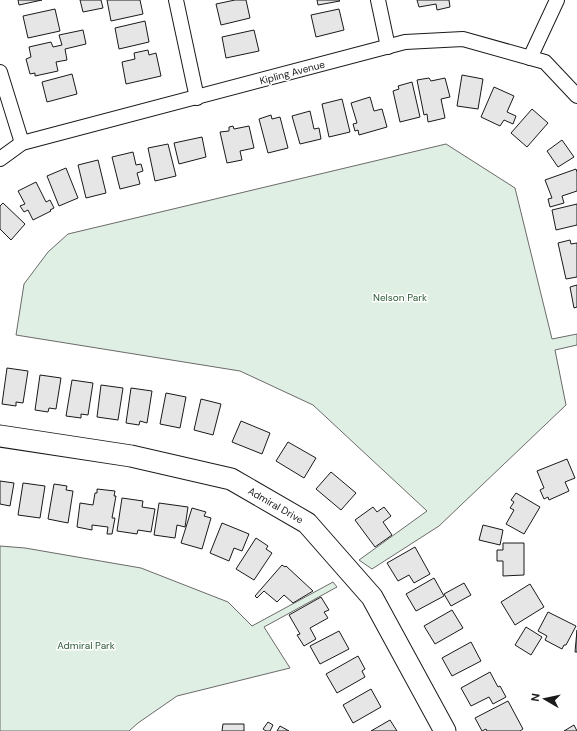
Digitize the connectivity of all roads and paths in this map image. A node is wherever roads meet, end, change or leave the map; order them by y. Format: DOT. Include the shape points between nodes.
graph roads {
  1 [pos="176,0"];
  2 [pos="378,0"];
  3 [pos="557,0"];
  4 [pos="388,47"];
  5 [pos="530,58"];
  6 [pos="0,72"];
  7 [pos="577,96"];
  8 [pos="197,98"];
  9 [pos="22,143"];
  10 [pos="0,159"];
  11 [pos="0,436"];
  12 [pos="445,731"];
  1 -- 8 [label="street"];
  2 -- 4 [label="street"];
  3 -- 5 [label="street"];
  4 -- 5 [label="street, Kipling Avenue" via="405,42 463,39"];
  4 -- 8 [label="street, Kipling Avenue"];
  5 -- 7 [label="street, Kipling Avenue" via="545,62"];
  6 -- 9 [label="street"];
  8 -- 9 [label="street, Kipling Avenue"];
  9 -- 10 [label="street, Kipling Avenue"];
  11 -- 12 [label="street, Admiral Drive" via="130,456 231,479 307,523 372,597"];
}
